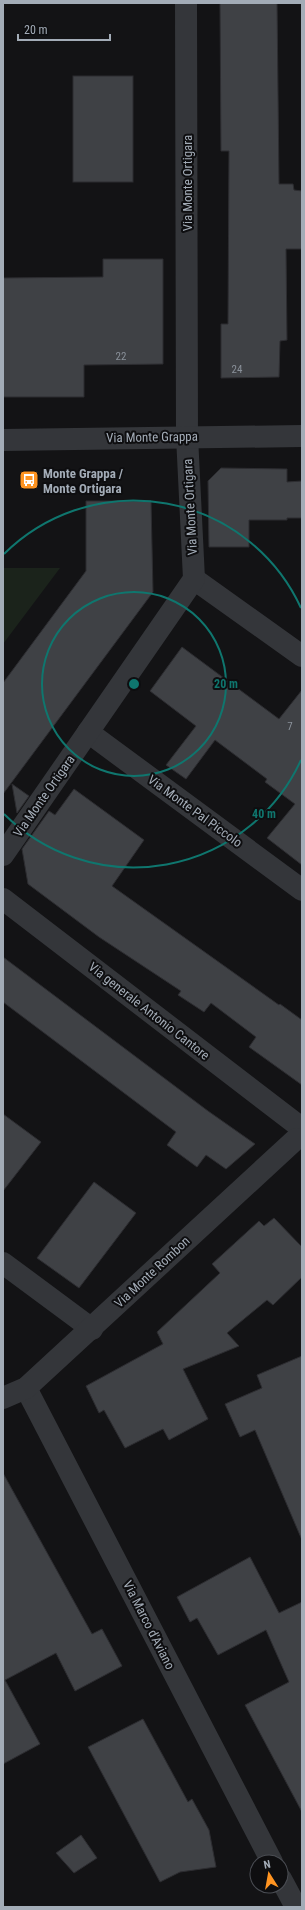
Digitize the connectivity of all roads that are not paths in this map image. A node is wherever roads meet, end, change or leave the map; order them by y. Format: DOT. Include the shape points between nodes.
graph roads {
  1 [pos="186,3"];
  2 [pos="187,436"];
  3 [pos="302,436"];
  4 [pos="3,440"];
  5 [pos="194,579"];
  6 [pos="302,656"];
  7 [pos="88,732"];
  8 [pos="3,855"];
  9 [pos="302,890"];
  10 [pos="3,899"];
  11 [pos="299,1131"];
  12 [pos="3,1263"];
  13 [pos="92,1329"];
  14 [pos="26,1388"];
  15 [pos="3,1398"];
  16 [pos="268,1854"];
  17 [pos="289,1894"];
  18 [pos="296,1907"];
  1 -- 2 [label="street, Via Monte Ortigara"];
  2 -- 3 [label="street, Via Monte Grappa"];
  2 -- 4 [label="street, Via Monte Grappa"];
  2 -- 5 [label="street, Via Monte Ortigara"];
  5 -- 6 [label="street"];
  5 -- 7 [label="street, Via Monte Ortigara"];
  7 -- 8 [label="street, Via Monte Ortigara"];
  7 -- 9 [label="street, Via Monte Pal Piccolo"];
  10 -- 11 [label="street, Via generale Antonio Cantore"];
  11 -- 13 [label="street, Via Monte Rombon"];
  12 -- 13 [label="street"];
  13 -- 14 [label="street, Via Monte Rombon"];
  14 -- 15 [label="street, Via Monte Rombon"];
  14 -- 16 [label="street, Via Marco d'Aviano"];
  17 -- 18 [label="street"];
}
